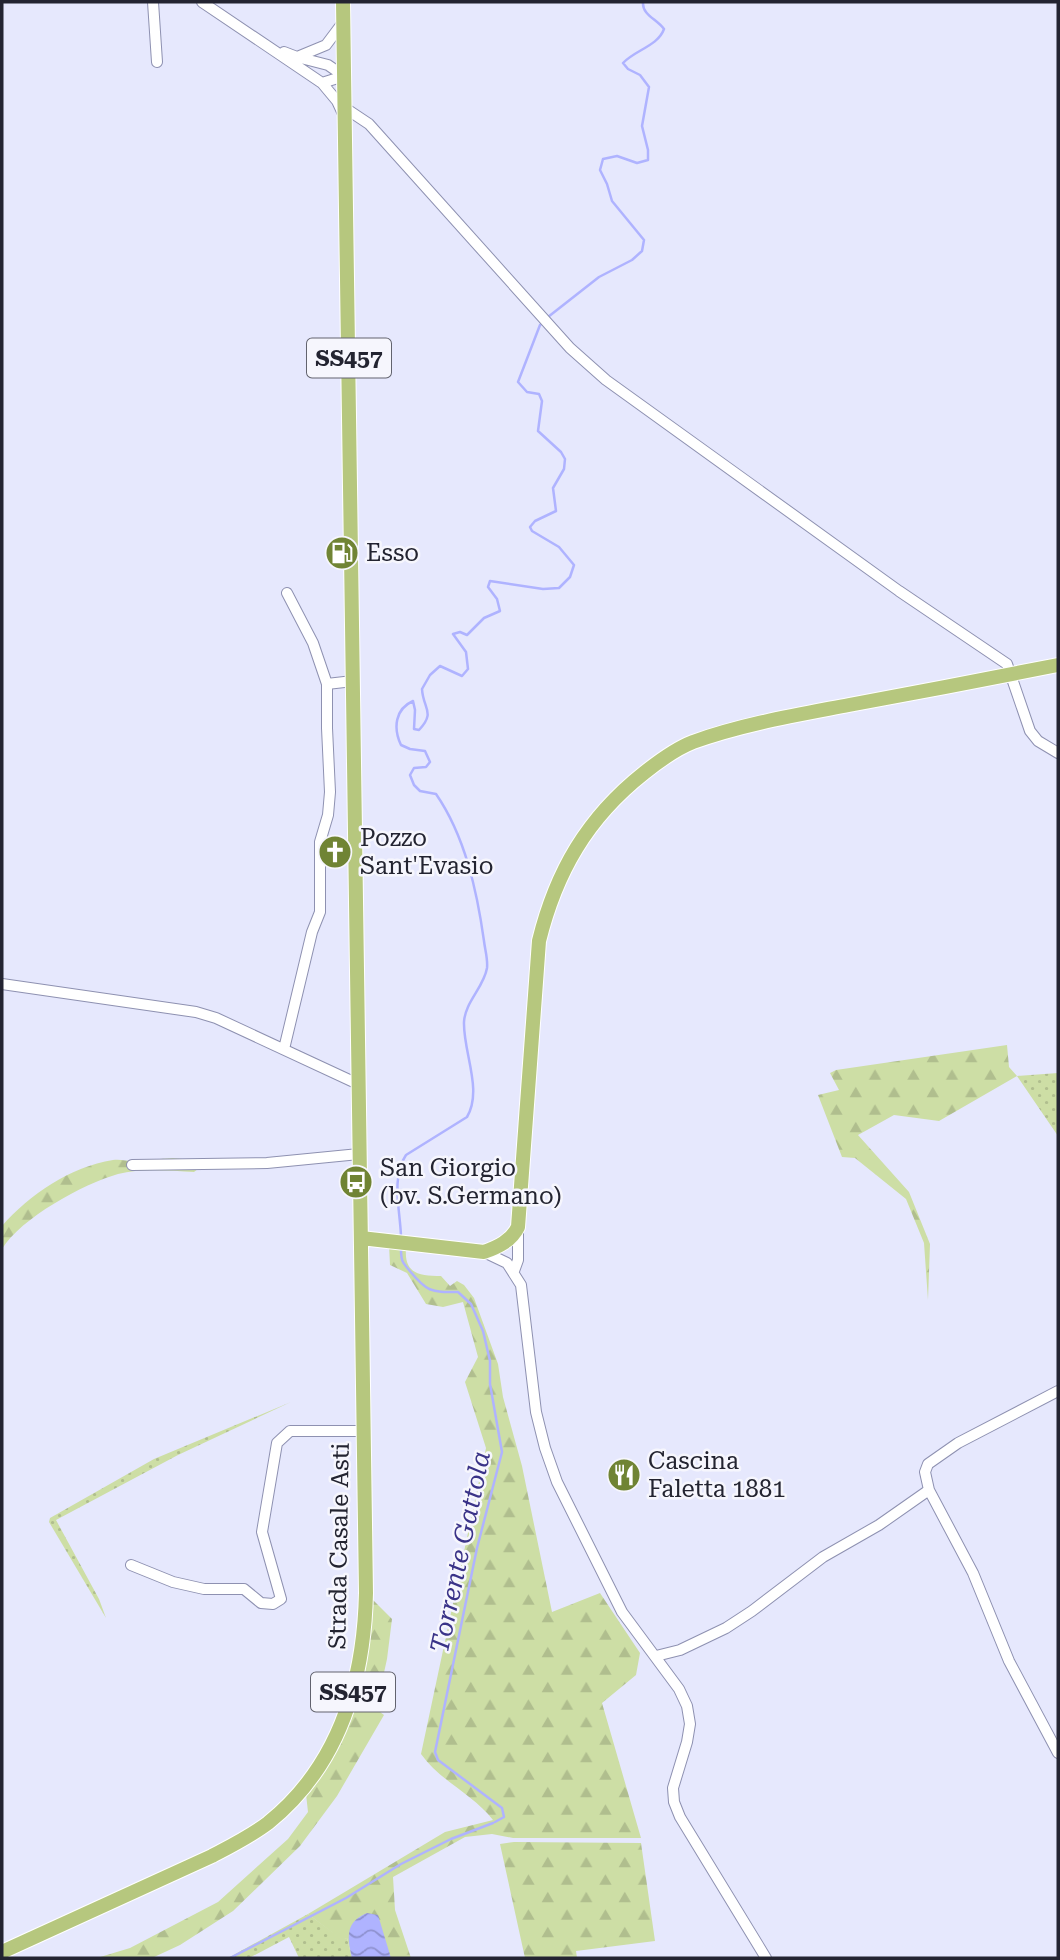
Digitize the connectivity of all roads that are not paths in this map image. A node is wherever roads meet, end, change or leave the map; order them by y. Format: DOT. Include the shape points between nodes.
graph roads {
  1 [pos="153,2"];
  2 [pos="202,2"];
  3 [pos="343,2"];
  4 [pos="344,21"];
  5 [pos="274,48"];
  6 [pos="297,57"];
  7 [pos="157,62"];
  8 [pos="344,76"];
  9 [pos="322,83"];
  10 [pos="345,115"];
  11 [pos="287,593"];
  12 [pos="1058,665"];
  13 [pos="1012,674"];
  14 [pos="354,681"];
  15 [pos="327,684"];
  16 [pos="1058,753"];
  17 [pos="2,984"];
  18 [pos="284,1049"];
  19 [pos="358,1084"];
  20 [pos="359,1154"];
  21 [pos="132,1165"];
  22 [pos="519,1227"];
  23 [pos="361,1238"];
  24 [pos="484,1252"];
  25 [pos="514,1271"];
  26 [pos="1058,1391"];
  27 [pos="364,1431"];
  28 [pos="929,1490"];
  29 [pos="131,1565"];
  30 [pos="656,1656"];
  31 [pos="1058,1753"];
  32 [pos="2,1952"];
  33 [pos="766,1958"];
  1 -- 7 [label="street"];
  2 -- 5 [label="street"];
  3 -- 4 [label="main road, SS457"];
  4 -- 6 [label="street" via="326,45"];
  4 -- 8 [label="main road, SS457"];
  5 -- 6 [label="street"];
  5 -- 9 [label="street"];
  6 -- 8 [label="street" via="328,65"];
  8 -- 9 [label="street"];
  8 -- 10 [label="main road, SS457"];
  9 -- 10 [label="street"];
  10 -- 13 [label="street" via="369,124 570,348 606,380 1007,664"];
  10 -- 14 [label="main road, SS457"];
  11 -- 15 [label="street" via="313,643"];
  12 -- 13 [label="main road"];
  13 -- 16 [label="street" via="1030,731"];
  13 -- 22 [label="main road" via="751,725 692,743 660,760 606,806 565,865 539,941"];
  14 -- 15 [label="street"];
  14 -- 19 [label="main road, SS457"];
  15 -- 18 [label="street" via="330,792 320,842 320,912"];
  17 -- 18 [label="street" via="196,1012"];
  18 -- 19 [label="street"];
  19 -- 20 [label="main road, SS457"];
  20 -- 21 [label="street" via="267,1163"];
  20 -- 23 [label="main road, SS457"];
  22 -- 24 [label="main road" via="512,1237"];
  22 -- 25 [label="street"];
  23 -- 24 [label="main road"];
  23 -- 27 [label="main road, Strada Casale Asti / SS457"];
  24 -- 25 [label="street" via="502,1259"];
  25 -- 30 [label="street" via="520,1285 536,1412 553,1471 622,1612"];
  26 -- 28 [label="street" via="938,1456 925,1472"];
  27 -- 29 [label="street" via="290,1432 277,1443 262,1532 281,1598 274,1604 261,1603 244,1589 204,1588"];
  27 -- 32 [label="main road, Strada Casale Asti / SS457" via="362,1655 346,1712 320,1763 288,1805 245,1838"];
  28 -- 30 [label="street" via="823,1557 726,1628"];
  28 -- 31 [label="street"];
  30 -- 33 [label="street" via="680,1689 690,1724 675,1774 674,1802"];
}
